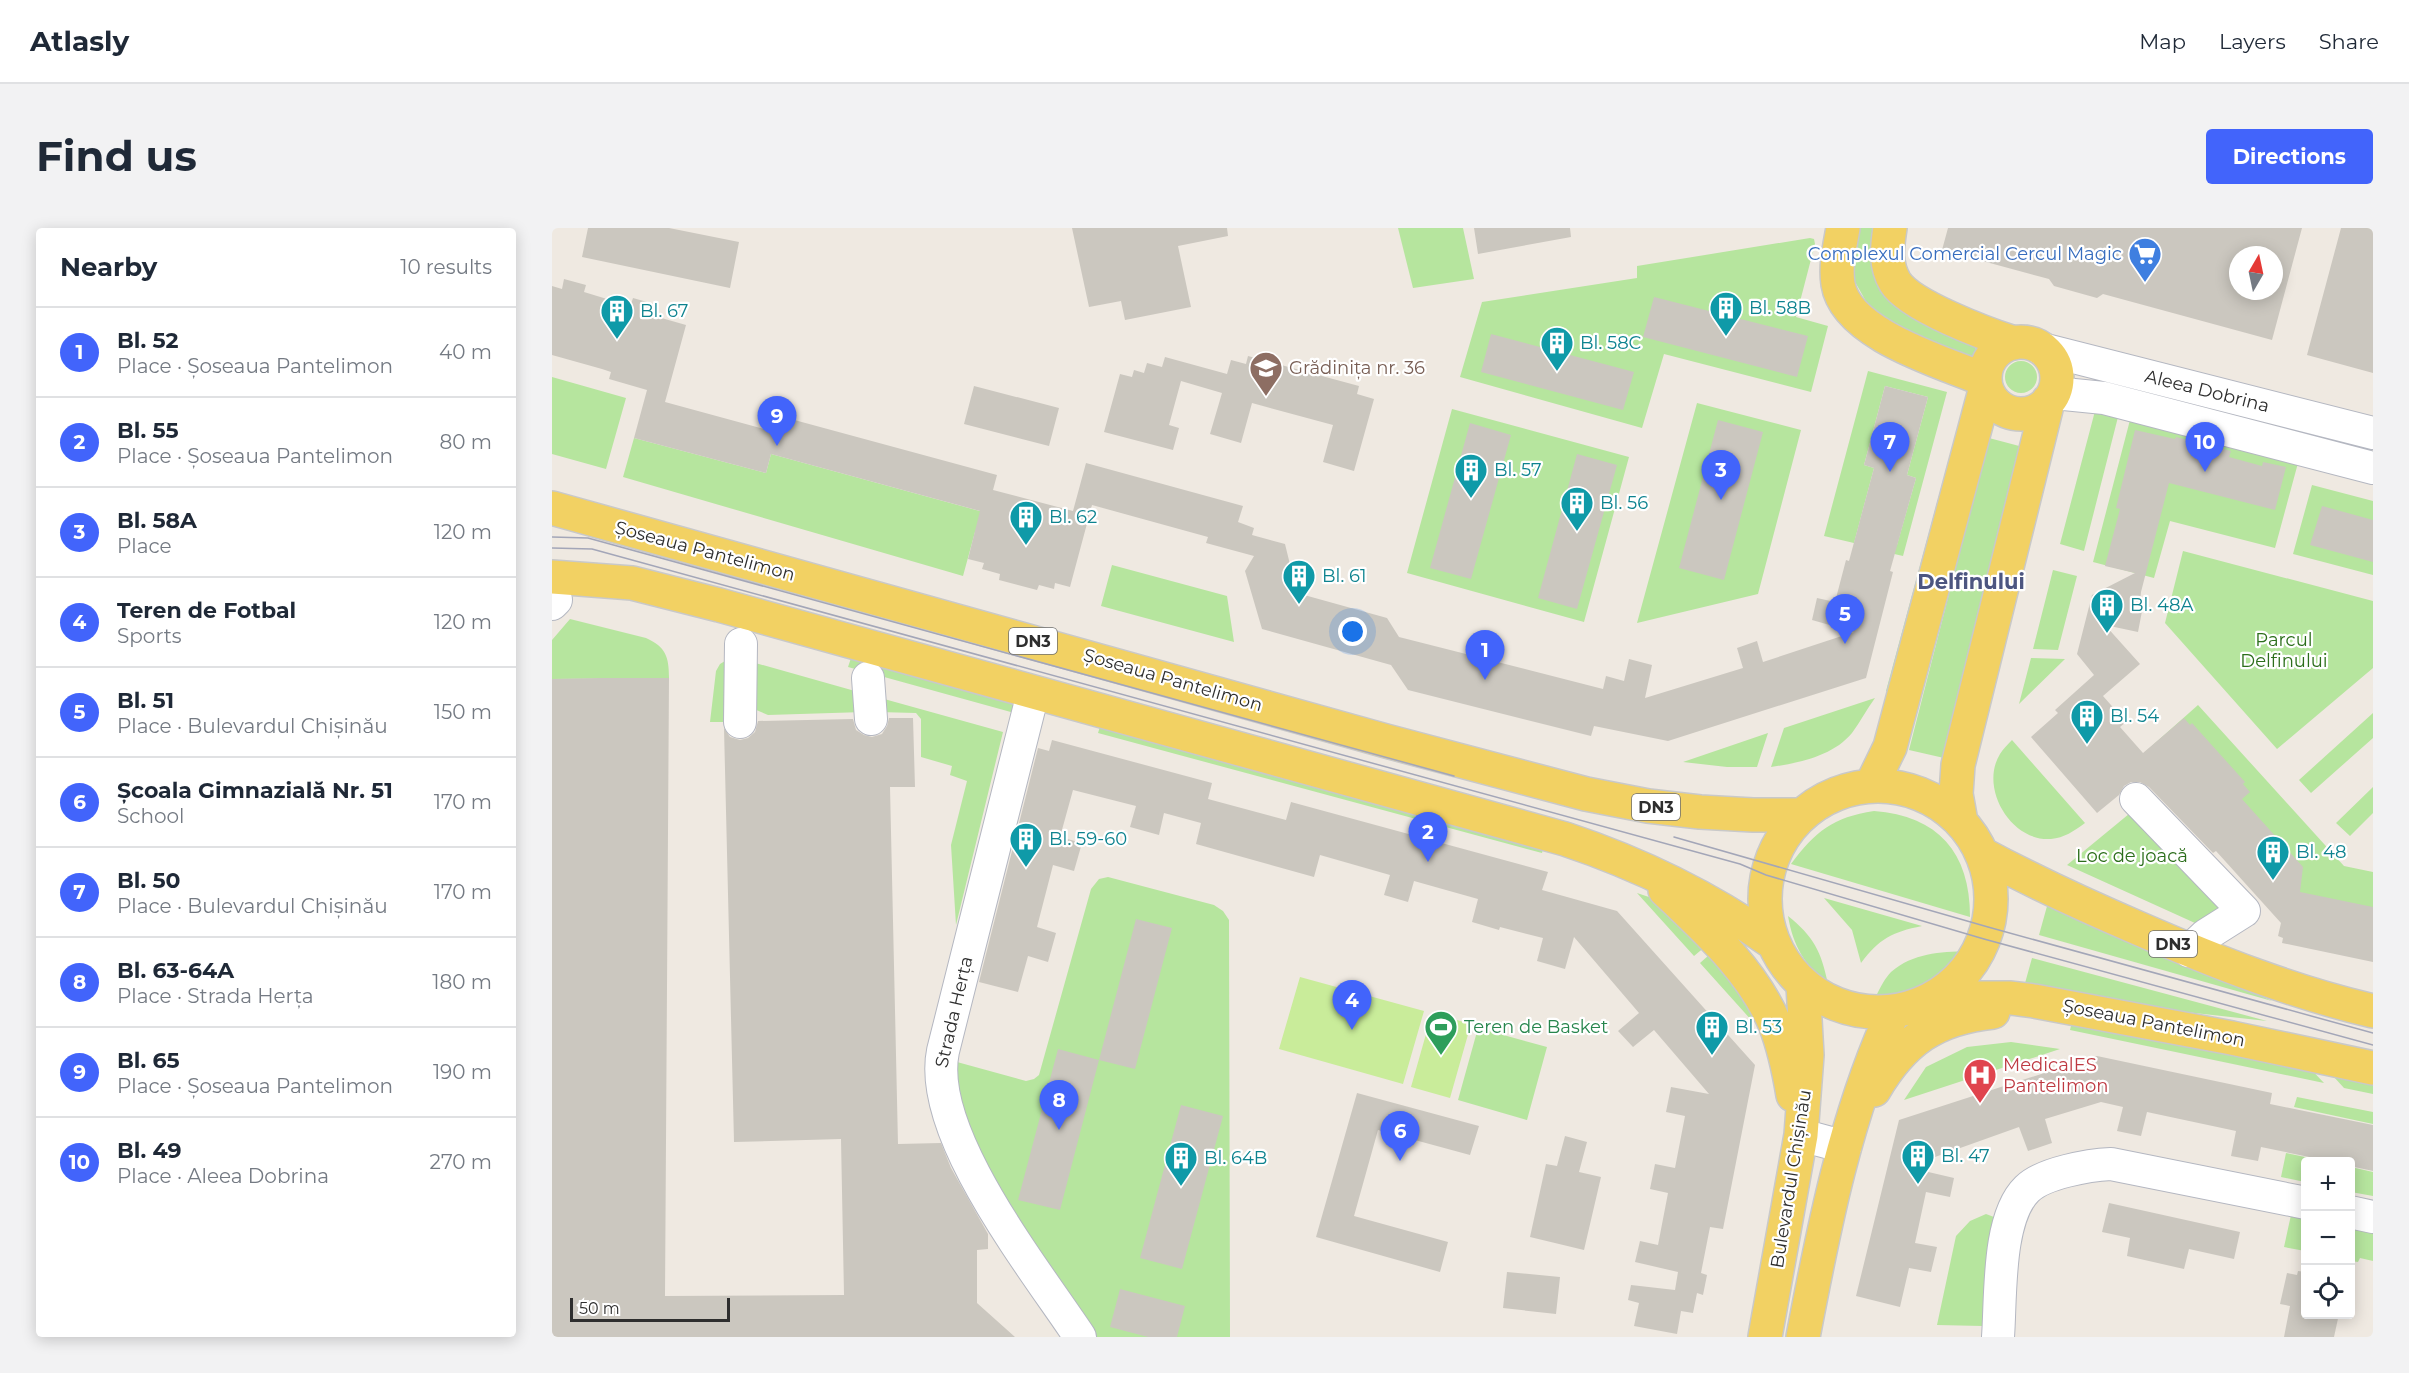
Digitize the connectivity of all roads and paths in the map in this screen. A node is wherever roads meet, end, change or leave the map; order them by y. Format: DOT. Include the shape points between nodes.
graph roads {
  1 [pos="1843,228"];
  2 [pos="1890,228"];
  3 [pos="2028,346"];
  4 [pos="1986,383"];
  5 [pos="2051,397"];
  6 [pos="2373,433"];
  7 [pos="2373,468"];
  8 [pos="552,508"];
  9 [pos="553,594"];
  10 [pos="741,644"];
  11 [pos="868,678"];
  12 [pos="1033,693"];
  13 [pos="871,719"];
  14 [pos="740,722"];
  15 [pos="1871,786"];
  16 [pos="2136,799"];
  17 [pos="1801,815"];
  18 [pos="1961,822"];
  19 [pos="1982,854"];
  20 [pos="1643,868"];
  21 [pos="1772,942"];
  22 [pos="2189,951"];
  23 [pos="1803,985"];
  24 [pos="1934,998"];
  25 [pos="2080,1009"];
  26 [pos="2373,1011"];
  27 [pos="1893,1012"];
  28 [pos="2373,1068"];
  29 [pos="1801,1135"];
  30 [pos="1845,1148"];
  31 [pos="2301,1202"];
  32 [pos="2355,1213"];
  33 [pos="2373,1217"];
  34 [pos="1080,1337"];
  35 [pos="1765,1337"];
  36 [pos="1803,1337"];
  37 [pos="1998,1337"];
  1 -- 4 [label="main road" via="1838,285 1858,319 1893,340"];
  2 -- 3 [label="main road" via="1887,250 1896,284 1941,313"];
  3 -- 4 [label="main road" via="2003,347 1987,368"];
  3 -- 5 [label="main road" via="2055,368 2057,382"];
  3 -- 6 [label="street, Aleea Dobrina"];
  4 -- 5 [label="main road" via="1998,406 2014,413 2034,412"];
  4 -- 15 [label="main road" via="1890,747"];
  5 -- 7 [label="street, Aleea Dobrina" via="2104,398"];
  5 -- 18 [label="main road" via="1959,765 1956,794"];
  8 -- 17 [label="main road, Șoseaua Pantelimon / DN3" via="1586,794 1700,812"];
  9 -- 12 [label="main road, DN3" via="632,583"];
  10 -- 14 [label="street"];
  11 -- 13 [label="street"];
  12 -- 20 [label="main road, DN3" via="1554,836"];
  12 -- 34 [label="street, Strada Herța" via="940,1072 948,1113 964,1154 991,1203"];
  15 -- 17 [label="main road, DN3" via="1823,800"];
  15 -- 18 [label="main road, DN3" via="1906,789 1923,795"];
  16 -- 22 [label="street" via="2244,911"];
  17 -- 21 [label="main road, DN3" via="1786,831 1766,875 1764,913"];
  18 -- 19 [label="main road, DN3"];
  19 -- 22 [label="main road, DN3" via="2044,887"];
  19 -- 24 [label="main road, DN3" via="1991,908 1984,939 1964,973"];
  20 -- 21 [label="main road, DN3" via="1728,912"];
  20 -- 29 [label="main road" via="1719,941 1764,1002 1786,1057"];
  21 -- 23 [label="main road, DN3"];
  22 -- 26 [label="main road, DN3" via="2273,983"];
  23 -- 27 [label="main road, DN3" via="1837,1006"];
  23 -- 29 [label="main road, Bulevardul Chișinău" via="1807,1055"];
  24 -- 25 [label="main road, Șoseaua Pantelimon / DN3" via="2011,998"];
  24 -- 27 [label="main road, DN3"];
  25 -- 28 [label="main road, Șoseaua Pantelimon / DN3"];
  25 -- 30 [label="main road" via="1983,1013 1932,1028 1894,1059"];
  27 -- 30 [label="main road" via="1868,1070"];
  29 -- 30 [label="street"];
  29 -- 35 [label="main road, Bulevardul Chișinău"];
  30 -- 36 [label="main road" via="1821,1242"];
  31 -- 37 [label="street" via="2111,1164 2048,1178 2028,1188 2016,1204 2008,1227"];
  32 -- 33 [label="street"];
}
